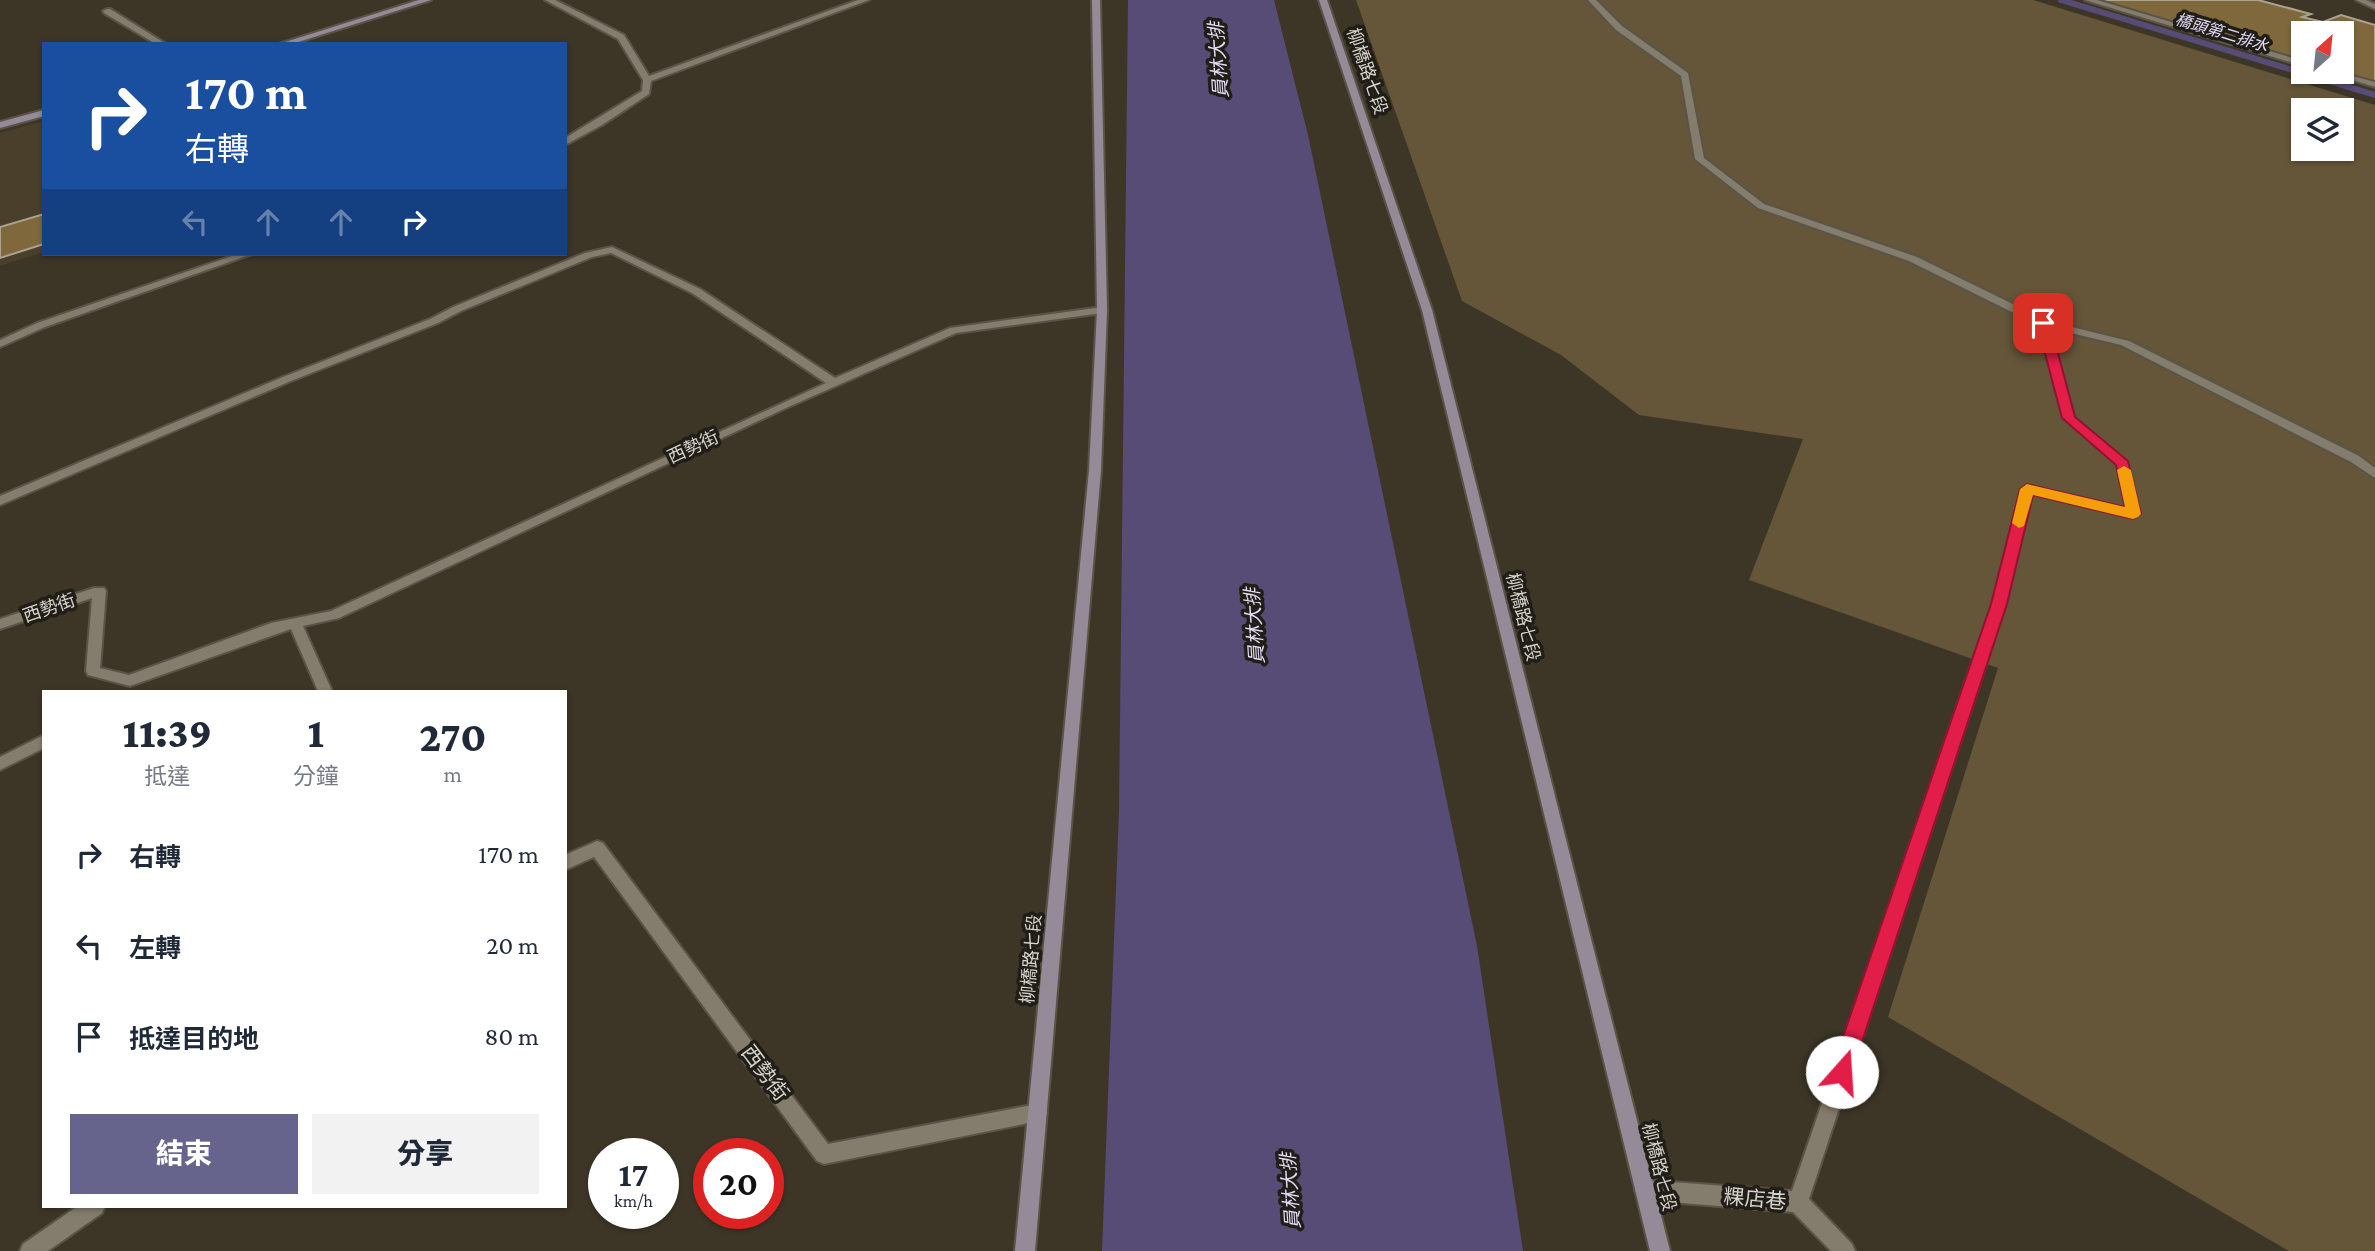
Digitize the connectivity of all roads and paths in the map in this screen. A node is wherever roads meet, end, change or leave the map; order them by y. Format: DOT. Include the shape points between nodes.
graph roads {
  1 [pos="427,0"];
  2 [pos="549,0"];
  3 [pos="865,0"];
  4 [pos="1096,0"];
  5 [pos="1322,0"];
  6 [pos="1592,0"];
  7 [pos="2089,0"];
  8 [pos="2360,0"];
  9 [pos="2375,7"];
  10 [pos="107,11"];
  11 [pos="159,42"];
  12 [pos="290,42"];
  13 [pos="2291,60"];
  14 [pos="2354,79"];
  15 [pos="647,80"];
  16 [pos="2375,85"];
  17 [pos="42,114"];
  18 [pos="0,125"];
  19 [pos="567,141"];
  20 [pos="241,256"];
  21 [pos="1102,310"];
  22 [pos="2043,323"];
  23 [pos="0,344"];
  24 [pos="834,383"];
  25 [pos="2375,474"];
  26 [pos="0,501"];
  27 [pos="295,623"];
  28 [pos="0,624"];
  29 [pos="125,686"];
  30 [pos="324,690"];
  31 [pos="42,742"];
  32 [pos="0,764"];
  33 [pos="567,862"];
  34 [pos="1037,1114"];
  35 [pos="1645,1190"];
  36 [pos="1798,1202"];
  37 [pos="92,1208"];
  38 [pos="30,1251"];
  39 [pos="1025,1251"];
  40 [pos="1660,1251"];
  41 [pos="1845,1251"];
  1 -- 12 [label="main road"];
  2 -- 15 [label="lane" via="621,37"];
  3 -- 15 [label="lane"];
  4 -- 21 [label="main road, 柳橋路七段"];
  5 -- 35 [label="main road, 柳橋路七段" via="1427,310"];
  6 -- 22 [label="lane" via="1619,28 1685,75 1700,159 1761,206 1913,259"];
  7 -- 13 [label="lane"];
  8 -- 9 [label="lane"];
  10 -- 11 [label="lane"];
  14 -- 16 [label="lane"];
  15 -- 19 [label="lane" via="646,92"];
  17 -- 18 [label="main road"];
  20 -- 23 [label="lane" via="41,325"];
  21 -- 24 [label="lane, 西勢街" via="954,330"];
  21 -- 34 [label="main road, 柳橋路七段" via="1095,470"];
  22 -- 25 [label="lane" via="2124,343 2355,458"];
  22 -- 36 [label="lane" via="2069,418 2123,464 2133,514 2027,489 1999,604"];
  24 -- 26 [label="lane" via="696,291 612,250 589,255 457,309"];
  24 -- 27 [label="lane, 西勢街" via="334,615"];
  27 -- 29 [label="lane, 西勢街"];
  27 -- 30 [label="lane"];
  28 -- 29 [label="lane, 西勢街" via="99,591 93,671"];
  31 -- 32 [label="lane"];
  33 -- 34 [label="lane, 西勢街" via="597,848 824,1154"];
  34 -- 39 [label="main road, 柳橋路七段"];
  35 -- 36 [label="lane, 粿店巷"];
  35 -- 40 [label="main road, 柳橋路七段"];
  36 -- 41 [label="lane, 粿店巷"];
  37 -- 38 [label="lane"];
}
